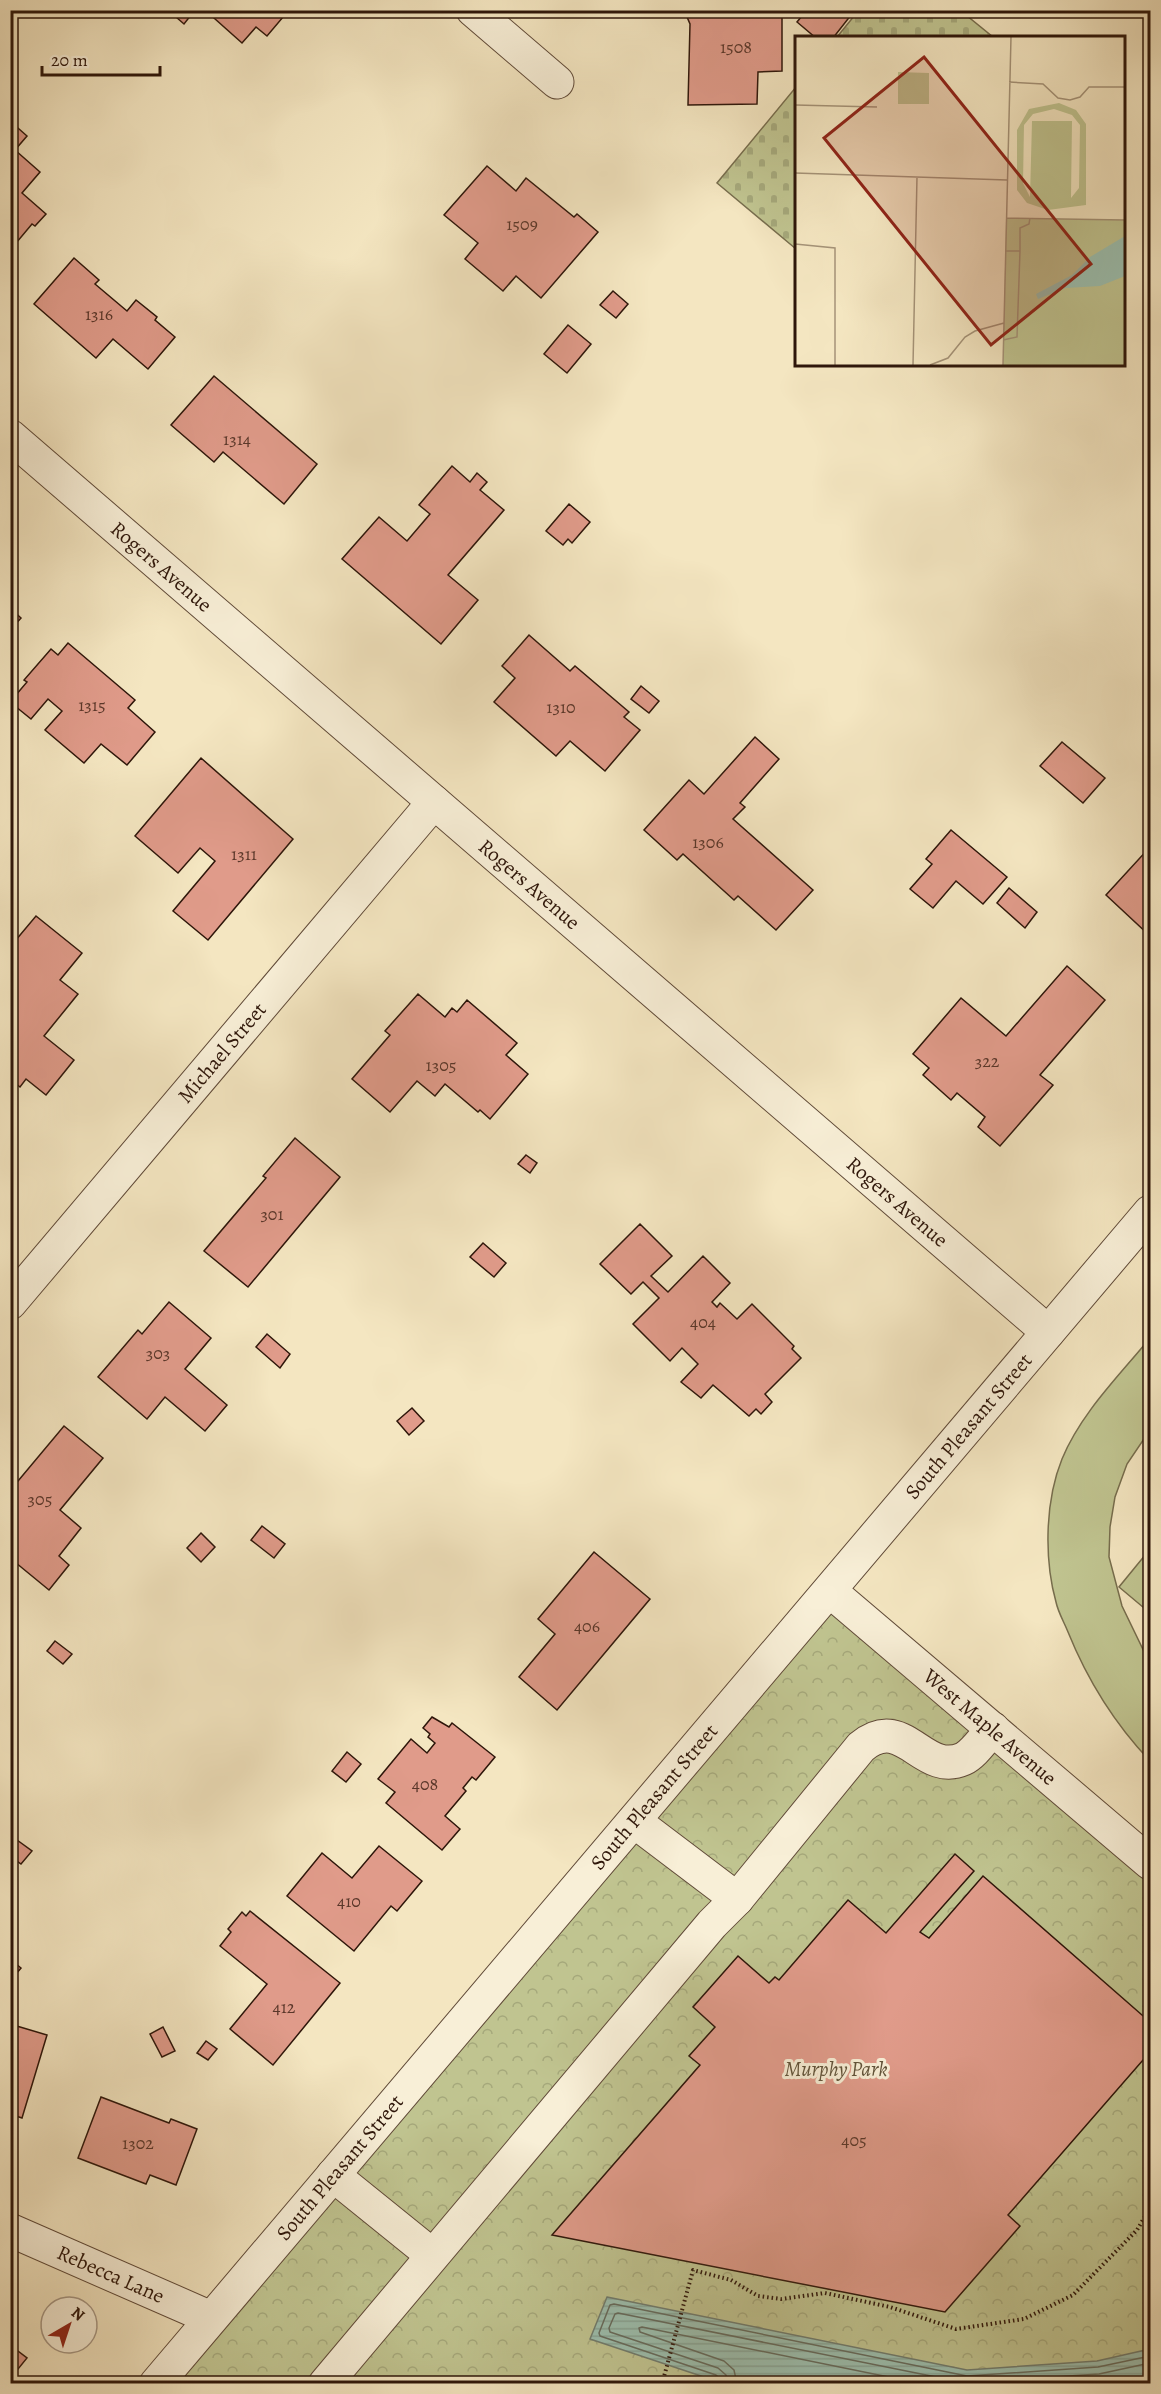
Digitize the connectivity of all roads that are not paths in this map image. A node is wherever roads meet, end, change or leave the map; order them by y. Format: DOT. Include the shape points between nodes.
graph roads {
  1 [pos="473,10"];
  2 [pos="557,82"];
  3 [pos="10,436"];
  4 [pos="435,802"];
  5 [pos="1150,1212"];
  6 [pos="10,1303"];
  7 [pos="1048,1332"];
  8 [pos="830,1591"];
  9 [pos="993,1729"];
  10 [pos="634,1821"];
  11 [pos="1150,1863"];
  12 [pos="736,1899"];
  13 [pos="333,2175"];
  14 [pos="10,2230"];
  15 [pos="432,2255"];
  16 [pos="211,2318"];
  17 [pos="156,2384"];
  18 [pos="325,2384"];
  1 -- 2 [label="street"];
  3 -- 4 [label="street, Rogers Avenue"];
  4 -- 6 [label="street, Michael Street"];
  4 -- 7 [label="street, Rogers Avenue"];
  5 -- 7 [label="street, South Pleasant Street"];
  7 -- 8 [label="street, South Pleasant Street"];
  8 -- 9 [label="street, West Maple Avenue"];
  8 -- 10 [label="street, South Pleasant Street"];
  9 -- 11 [label="street, West Maple Avenue"];
  9 -- 12 [label="street" via="965,1758 949,1763 933,1759 899,1737 880,1735 870,1739"];
  10 -- 12 [label="street"];
  10 -- 13 [label="street, South Pleasant Street"];
  12 -- 15 [label="street"];
  13 -- 15 [label="street"];
  13 -- 16 [label="street, South Pleasant Street"];
  14 -- 16 [label="street, Rebecca Lane"];
  15 -- 18 [label="street"];
  16 -- 17 [label="street, South Pleasant Street"];
}
